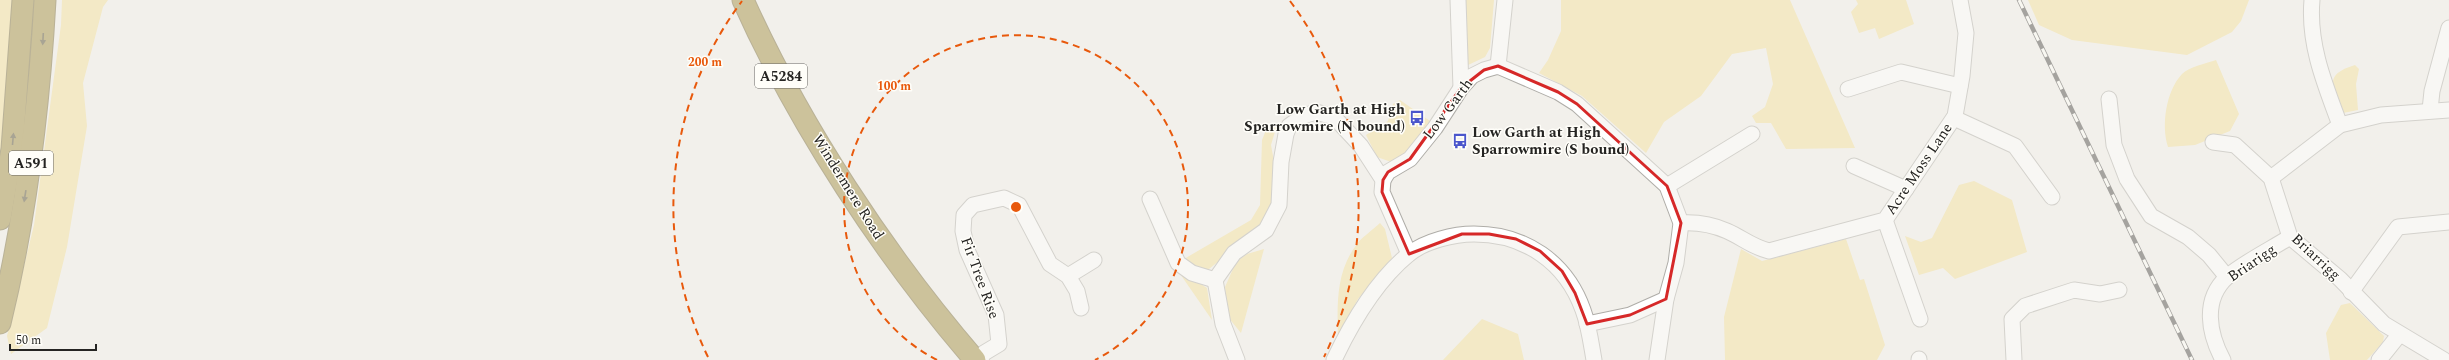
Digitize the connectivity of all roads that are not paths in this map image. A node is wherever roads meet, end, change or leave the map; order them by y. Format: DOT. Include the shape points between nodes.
graph roads {
  1 [pos="23,0"];
  2 [pos="44,0"];
  3 [pos="743,0"];
  4 [pos="1458,0"];
  5 [pos="1505,0"];
  6 [pos="1960,0"];
  7 [pos="2312,0"];
  8 [pos="2449,28"];
  9 [pos="1498,66"];
  10 [pos="1960,86"];
  11 [pos="1461,88"];
  12 [pos="1848,89"];
  13 [pos="2109,99"];
  14 [pos="2430,110"];
  15 [pos="2449,110"];
  16 [pos="1954,118"];
  17 [pos="2340,125"];
  18 [pos="1752,134"];
  19 [pos="2213,142"];
  20 [pos="1854,166"];
  21 [pos="2271,178"];
  22 [pos="1383,180"];
  23 [pos="1667,186"];
  24 [pos="1906,189"];
  25 [pos="2052,197"];
  26 [pos="1150,199"];
  27 [pos="0,219"];
  28 [pos="1885,220"];
  29 [pos="2449,222"];
  30 [pos="1681,223"];
  31 [pos="2290,237"];
  32 [pos="1409,254"];
  33 [pos="1094,260"];
  34 [pos="1068,276"];
  35 [pos="2227,277"];
  36 [pos="1215,280"];
  37 [pos="2119,290"];
  38 [pos="2351,292"];
  39 [pos="1666,299"];
  40 [pos="1081,308"];
  41 [pos="1920,319"];
  42 [pos="0,323"];
  43 [pos="1587,324"];
  44 [pos="2399,335"];
  45 [pos="974,360"];
  46 [pos="980,360"];
  47 [pos="1237,360"];
  48 [pos="1334,360"];
  49 [pos="1594,360"];
  50 [pos="1657,360"];
  51 [pos="2014,360"];
  52 [pos="2222,360"];
  53 [pos="2380,360"];
  54 [pos="2444,360"];
  27 -- 1 [label="highway, A591, one-way" via="12,148"];
  2 -- 42 [label="highway, A591, one-way" via="41,73 32,156 13,270"];
  3 -- 45 [label="highway, Windermere Road / A5284" via="790,92 858,203 903,270"];
  4 -- 11 [label="street"];
  5 -- 9 [label="street"];
  6 -- 10 [label="street, Acre Moss Lane" via="1966,33"];
  7 -- 17 [label="street" via="2310,18 2319,67"];
  8 -- 14 [label="street" via="2432,91"];
  9 -- 11 [label="street, Low Garth" via="1472,76"];
  9 -- 23 [label="street" via="1558,92 1577,104"];
  10 -- 12 [label="street" via="1901,72"];
  10 -- 16 [label="street, Acre Moss Lane"];
  11 -- 22 [label="street, Low Garth" via="1435,128 1410,159 1388,172"];
  13 -- 35 [label="street" via="2114,145 2127,179 2151,216 2188,237 2209,255"];
  14 -- 15 [label="street"];
  14 -- 17 [label="street" via="2381,115"];
  16 -- 24 [label="street, Acre Moss Lane"];
  16 -- 25 [label="street" via="2015,146"];
  17 -- 21 [label="street"];
  18 -- 23 [label="street"];
  19 -- 21 [label="street, Briarrigg" via="2235,145"];
  20 -- 24 [label="street"];
  21 -- 31 [label="street, Briarrigg"];
  22 -- 32 [label="street" via="1382,192"];
  22 -- 36 [label="street" via="1361,146 1334,117 1316,112 1303,116 1289,126 1286,134 1281,162 1279,205 1266,230 1234,253"];
  23 -- 30 [label="street"];
  24 -- 28 [label="street, Acre Moss Lane"];
  26 -- 36 [label="street" via="1178,263 1192,273"];
  28 -- 30 [label="street, Acre Moss Lane" via="1769,251 1753,247 1727,231 1701,222"];
  28 -- 41 [label="street"];
  29 -- 38 [label="street" via="2398,227"];
  30 -- 39 [label="street" via="1676,263"];
  31 -- 35 [label="street, Briarigg"];
  31 -- 38 [label="street, Briarrigg" via="2340,279"];
  32 -- 43 [label="street" via="1434,242 1462,234 1489,234 1516,239 1540,252 1562,271 1575,293"];
  32 -- 48 [label="street" via="1371,295"];
  33 -- 34 [label="street"];
  34 -- 40 [label="street, Fir Tree Rise" via="1077,291"];
  34 -- 46 [label="street, Fir Tree Rise" via="1050,264 1019,205 1004,198 973,205 964,215 963,231 967,250 996,315 999,344 984,353"];
  35 -- 52 [label="street, Briarigg" via="2217,293 2209,316 2214,343"];
  36 -- 47 [label="street" via="1223,324"];
  37 -- 51 [label="street" via="2100,294 2074,290 2025,306 2012,319"];
  38 -- 44 [label="street, Briarrigg"];
  39 -- 43 [label="street" via="1630,315"];
  39 -- 50 [label="street"];
  43 -- 49 [label="street"];
  44 -- 53 [label="street"];
  44 -- 54 [label="street, Briarrigg"];
}
